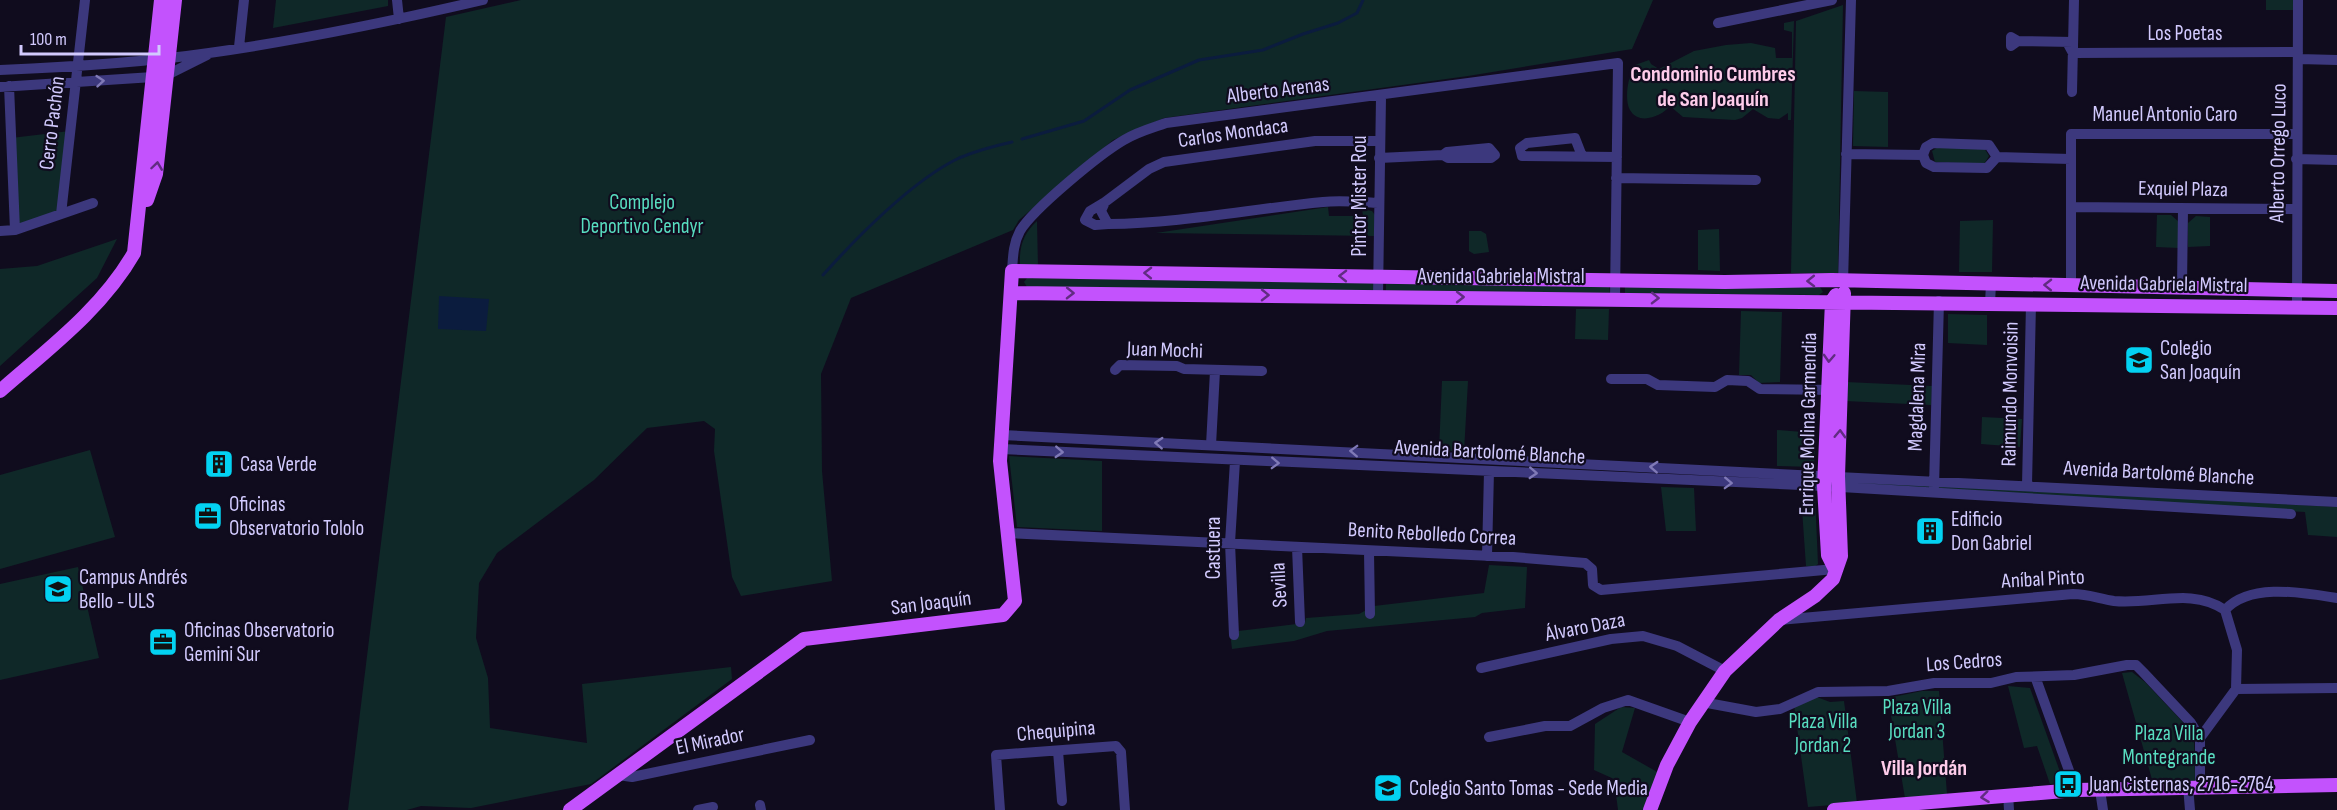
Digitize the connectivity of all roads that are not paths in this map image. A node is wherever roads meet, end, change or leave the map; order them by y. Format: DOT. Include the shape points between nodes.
graph roads {
  1 [pos="85,0"];
  2 [pos="161,0"];
  3 [pos="175,0"];
  4 [pos="244,0"];
  5 [pos="397,0"];
  6 [pos="483,0"];
  7 [pos="1832,0"];
  8 [pos="1851,0"];
  9 [pos="2074,0"];
  10 [pos="2298,0"];
  11 [pos="399,19"];
  12 [pos="1718,22"];
  13 [pos="2018,41"];
  14 [pos="2071,46"];
  15 [pos="238,47"];
  16 [pos="211,53"];
  17 [pos="2298,56"];
  18 [pos="163,58"];
  19 [pos="2337,60"];
  20 [pos="78,66"];
  21 [pos="0,70"];
  22 [pos="160,76"];
  23 [pos="76,84"];
  24 [pos="5,86"];
  25 [pos="2072,92"];
  26 [pos="1381,96"];
  27 [pos="2295,134"];
  28 [pos="1379,141"];
  29 [pos="1846,154"];
  30 [pos="1923,154"];
  31 [pos="1443,155"];
  32 [pos="1582,156"];
  33 [pos="1617,157"];
  34 [pos="1997,157"];
  35 [pos="1379,158"];
  36 [pos="2071,159"];
  37 [pos="2296,159"];
  38 [pos="2337,160"];
  39 [pos="1616,178"];
  40 [pos="1756,180"];
  41 [pos="1105,202"];
  42 [pos="93,203"];
  43 [pos="1378,203"];
  44 [pos="2071,207"];
  45 [pos="2183,209"];
  46 [pos="2296,209"];
  47 [pos="61,214"];
  48 [pos="1108,224"];
  49 [pos="15,230"];
  50 [pos="0,231"];
  51 [pos="1012,272"];
  52 [pos="1378,276"];
  53 [pos="1615,279"];
  54 [pos="1843,282"];
  55 [pos="1991,284"];
  56 [pos="2071,286"];
  57 [pos="2182,287"];
  58 [pos="2297,290"];
  59 [pos="2337,291"];
  60 [pos="1011,293"];
  61 [pos="1378,297"];
  62 [pos="1615,298"];
  63 [pos="1839,301"];
  64 [pos="1939,301"];
  65 [pos="1990,303"];
  66 [pos="2031,304"];
  67 [pos="2297,307"];
  68 [pos="2337,308"];
  69 [pos="1115,370"];
  70 [pos="1215,370"];
  71 [pos="1262,371"];
  72 [pos="1611,379"];
  73 [pos="1835,390"];
  74 [pos="0,391"];
  75 [pos="1002,435"];
  76 [pos="1211,445"];
  77 [pos="1001,449"];
  78 [pos="1235,461"];
  79 [pos="1691,469"];
  80 [pos="1489,471"];
  81 [pos="1934,480"];
  82 [pos="1690,481"];
  83 [pos="1831,481"];
  84 [pos="1978,482"];
  85 [pos="2027,485"];
  86 [pos="1933,494"];
  87 [pos="1978,497"];
  88 [pos="2337,502"];
  89 [pos="2291,514"];
  90 [pos="1008,533"];
  91 [pos="1230,543"];
  92 [pos="1297,547"];
  93 [pos="1369,552"];
  94 [pos="1487,556"];
  95 [pos="1835,569"];
  96 [pos="2337,598"];
  97 [pos="2225,610"];
  98 [pos="1370,614"];
  99 [pos="1779,620"];
  100 [pos="1300,622"];
  101 [pos="1234,635"];
  102 [pos="1481,668"];
  103 [pos="1725,670"];
  104 [pos="2036,679"];
  105 [pos="2337,688"];
  106 [pos="2236,689"];
  107 [pos="1702,702"];
  108 [pos="1690,722"];
  109 [pos="1489,737"];
  110 [pos="2200,738"];
  111 [pos="810,740"];
  112 [pos="1058,751"];
  113 [pos="618,775"];
  114 [pos="2337,784"];
  115 [pos="2194,786"];
  116 [pos="2076,790"];
  117 [pos="2100,790"];
  118 [pos="2008,794"];
  119 [pos="1062,801"];
  120 [pos="712,807"];
  121 [pos="1917,807"];
  122 [pos="570,810"];
  123 [pos="698,810"];
  124 [pos="1000,810"];
  125 [pos="1125,810"];
  126 [pos="1650,810"];
  127 [pos="1834,810"];
  128 [pos="2009,810"];
  129 [pos="2103,810"];
  130 [pos="2190,810"];
  1 -- 20 [label="street, Cerro Pachón"];
  2 -- 18 [label="main road"];
  3 -- 18 [label="main road"];
  4 -- 15 [label="street"];
  5 -- 11 [label="street"];
  6 -- 11 [label="street"];
  7 -- 12 [label="street"];
  8 -- 29 [label="street, Enrique Molina Garmendia"];
  9 -- 14 [label="street"];
  10 -- 17 [label="street, Alberto Orrego Luco"];
  11 -- 15 [label="street"];
  13 -- 14 [label="street, Los Poetas"];
  14 -- 17 [label="street, Los Poetas"];
  14 -- 25 [label="street"];
  15 -- 16 [label="street"];
  16 -- 18 [label="street"];
  16 -- 22 [label="street"];
  17 -- 19 [label="street, Los Poetas"];
  17 -- 27 [label="street, Alberto Orrego Luco"];
  18 -- 20 [label="street"];
  18 -- 22 [label="main road"];
  20 -- 21 [label="street"];
  20 -- 23 [label="street, Cerro Pachón"];
  23 -- 22 [label="street, one-way"];
  22 -- 74 [label="main road" via="156,174 139,221 134,253 112,287 85,315"];
  23 -- 24 [label="street"];
  23 -- 47 [label="street, Cerro Pachón"];
  24 -- 49 [label="street"];
  26 -- 28 [label="street, Pintor Mister Rou"];
  26 -- 33 [label="street, Alberto Arenas" via="1618,63"];
  26 -- 51 [label="street, Alberto Arenas" via="1166,123 1142,131 1105,154 1027,222 1014,245"];
  27 -- 36 [label="street, Manuel Antonio Caro" via="2072,134"];
  27 -- 37 [label="street, Alberto Orrego Luco"];
  28 -- 35 [label="street, Pintor Mister Rou"];
  28 -- 41 [label="street, Carlos Mondaca" via="1315,141 1164,162"];
  29 -- 30 [label="street"];
  29 -- 54 [label="street, Enrique Molina Garmendia"];
  30 -- 34 [label="street" via="1926,163 1943,167 1987,168"];
  30 -- 34 [label="street" via="1933,143 1989,144"];
  31 -- 35 [label="street"];
  32 -- 32 [label="street" via="1575,138 1527,143 1520,148 1522,156"];
  32 -- 33 [label="street"];
  33 -- 39 [label="street"];
  34 -- 36 [label="street"];
  35 -- 43 [label="street, Pintor Mister Rou"];
  36 -- 44 [label="street"];
  37 -- 38 [label="street"];
  37 -- 46 [label="street, Alberto Orrego Luco"];
  39 -- 40 [label="street"];
  39 -- 53 [label="street"];
  41 -- 48 [label="street" via="1101,211"];
  41 -- 48 [label="street, Carlos Mondaca" via="1090,211 1085,220 1095,225"];
  42 -- 47 [label="street"];
  43 -- 48 [label="street, Carlos Mondaca" via="1325,201 1218,217"];
  43 -- 52 [label="street, Pintor Mister Rou"];
  44 -- 45 [label="street, Exquiel Plaza"];
  44 -- 56 [label="street"];
  45 -- 46 [label="street, Exquiel Plaza"];
  45 -- 57 [label="street"];
  46 -- 58 [label="street, Alberto Orrego Luco"];
  47 -- 49 [label="street"];
  49 -- 50 [label="street"];
  52 -- 51 [label="main road, Avenida Gabriela Mistral, one-way"];
  51 -- 60 [label="main road, San Joaquín"];
  52 -- 53 [label="main road, Avenida Gabriela Mistral"];
  52 -- 61 [label="street, Pintor Mister Rou"];
  54 -- 53 [label="main road, Avenida Gabriela Mistral, one-way"];
  53 -- 62 [label="street"];
  54 -- 55 [label="main road, Avenida Gabriela Mistral"];
  54 -- 63 [label="main road, Enrique Molina Garmendia"];
  56 -- 55 [label="main road, Avenida Gabriela Mistral, one-way"];
  55 -- 65 [label="street"];
  56 -- 57 [label="main road, Avenida Gabriela Mistral"];
  57 -- 58 [label="main road, Avenida Gabriela Mistral"];
  58 -- 59 [label="main road, Avenida Gabriela Mistral"];
  58 -- 67 [label="street, Alberto Orrego Luco"];
  60 -- 61 [label="main road, Avenida Gabriela Mistral, one-way"];
  60 -- 75 [label="main road, San Joaquín"];
  61 -- 62 [label="main road, Avenida Gabriela Mistral, one-way"];
  62 -- 63 [label="main road, Avenida Gabriela Mistral, one-way"];
  63 -- 64 [label="main road, Avenida Gabriela Mistral"];
  63 -- 73 [label="main road, Enrique Molina Garmendia"];
  64 -- 65 [label="main road, Avenida Gabriela Mistral"];
  64 -- 81 [label="street, Magdalena Mira"];
  65 -- 66 [label="main road, Avenida Gabriela Mistral"];
  66 -- 67 [label="main road, Avenida Gabriela Mistral"];
  66 -- 85 [label="street, Raimundo Monvoisin"];
  67 -- 68 [label="main road, Avenida Gabriela Mistral"];
  69 -- 70 [label="street, Juan Mochi" via="1120,365"];
  70 -- 71 [label="street, Juan Mochi"];
  70 -- 76 [label="street, Juan Mochi"];
  72 -- 73 [label="street" via="1715,387 1727,380 1748,381 1760,389"];
  73 -- 83 [label="main road, Enrique Molina Garmendia"];
  76 -- 75 [label="street, Avenida Bartolomé Blanche, one-way"];
  75 -- 77 [label="main road, San Joaquín"];
  79 -- 76 [label="street, Avenida Bartolomé Blanche, one-way"];
  77 -- 78 [label="street, Avenida Bartolomé Blanche, one-way"];
  77 -- 90 [label="main road, San Joaquín"];
  78 -- 80 [label="street, Avenida Bartolomé Blanche, one-way"];
  78 -- 91 [label="street, Castuera"];
  79 -- 82 [label="street"];
  79 -- 83 [label="street, Avenida Bartolomé Blanche"];
  80 -- 82 [label="street, Avenida Bartolomé Blanche, one-way"];
  80 -- 94 [label="street"];
  81 -- 83 [label="street, Avenida Bartolomé Blanche"];
  81 -- 84 [label="street, Avenida Bartolomé Blanche"];
  81 -- 86 [label="street, Magdalena Mira"];
  82 -- 83 [label="street, Avenida Bartolomé Blanche, one-way"];
  83 -- 86 [label="street, Avenida Bartolomé Blanche"];
  83 -- 95 [label="main road, Enrique Molina Garmendia" via="1841,556"];
  84 -- 85 [label="street, Avenida Bartolomé Blanche"];
  84 -- 87 [label="street"];
  85 -- 88 [label="street, Avenida Bartolomé Blanche"];
  86 -- 87 [label="street, Avenida Bartolomé Blanche"];
  87 -- 89 [label="street, Avenida Bartolomé Blanche"];
  90 -- 91 [label="street, Benito Rebolledo Correa"];
  90 -- 113 [label="main road, San Joaquín" via="1015,601 1003,615 804,639"];
  91 -- 92 [label="street, Benito Rebolledo Correa"];
  91 -- 101 [label="street, Castuera"];
  92 -- 93 [label="street, Benito Rebolledo Correa"];
  92 -- 100 [label="street, Sevilla"];
  93 -- 94 [label="street, Benito Rebolledo Correa"];
  93 -- 98 [label="street"];
  94 -- 95 [label="street, Benito Rebolledo Correa" via="1585,563 1592,569 1593,585 1601,590"];
  95 -- 99 [label="main road, Enrique Molina Garmendia" via="1830,583"];
  96 -- 97 [label="street" via="2265,593 2244,598"];
  97 -- 99 [label="street, Aníbal Pinto" via="2211,601 2187,598 2114,601 2073,594"];
  97 -- 106 [label="street" via="2237,650"];
  99 -- 103 [label="main road, Enrique Molina Garmendia"];
  102 -- 103 [label="street, Álvaro Daza" via="1611,639 1642,636 1677,646"];
  103 -- 107 [label="main road, Enrique Molina Garmendia"];
  104 -- 107 [label="street, Los Cedros" via="2016,677 1990,684 1923,684 1888,691 1818,692 1779,709 1756,712"];
  104 -- 110 [label="street, Los Cedros" via="2136,665 2191,723"];
  104 -- 116 [label="street"];
  105 -- 106 [label="street"];
  106 -- 110 [label="street"];
  107 -- 108 [label="main road, Enrique Molina Garmendia"];
  108 -- 109 [label="street" via="1628,700 1569,726 1545,726"];
  108 -- 126 [label="main road, Enrique Molina Garmendia" via="1667,765"];
  110 -- 115 [label="street"];
  111 -- 113 [label="street, El Mirador" via="632,777"];
  112 -- 119 [label="street"];
  112 -- 124 [label="street, Chequipina" via="996,755"];
  112 -- 125 [label="street, Chequipina" via="1119,747"];
  113 -- 122 [label="main road, San Joaquín"];
  114 -- 115 [label="main road"];
  115 -- 117 [label="main road"];
  115 -- 130 [label="street"];
  116 -- 117 [label="main road"];
  116 -- 118 [label="main road"];
  117 -- 129 [label="street"];
  118 -- 121 [label="main road, one-way"];
  118 -- 128 [label="street"];
  120 -- 123 [label="street"];
  121 -- 127 [label="main road"];
}
